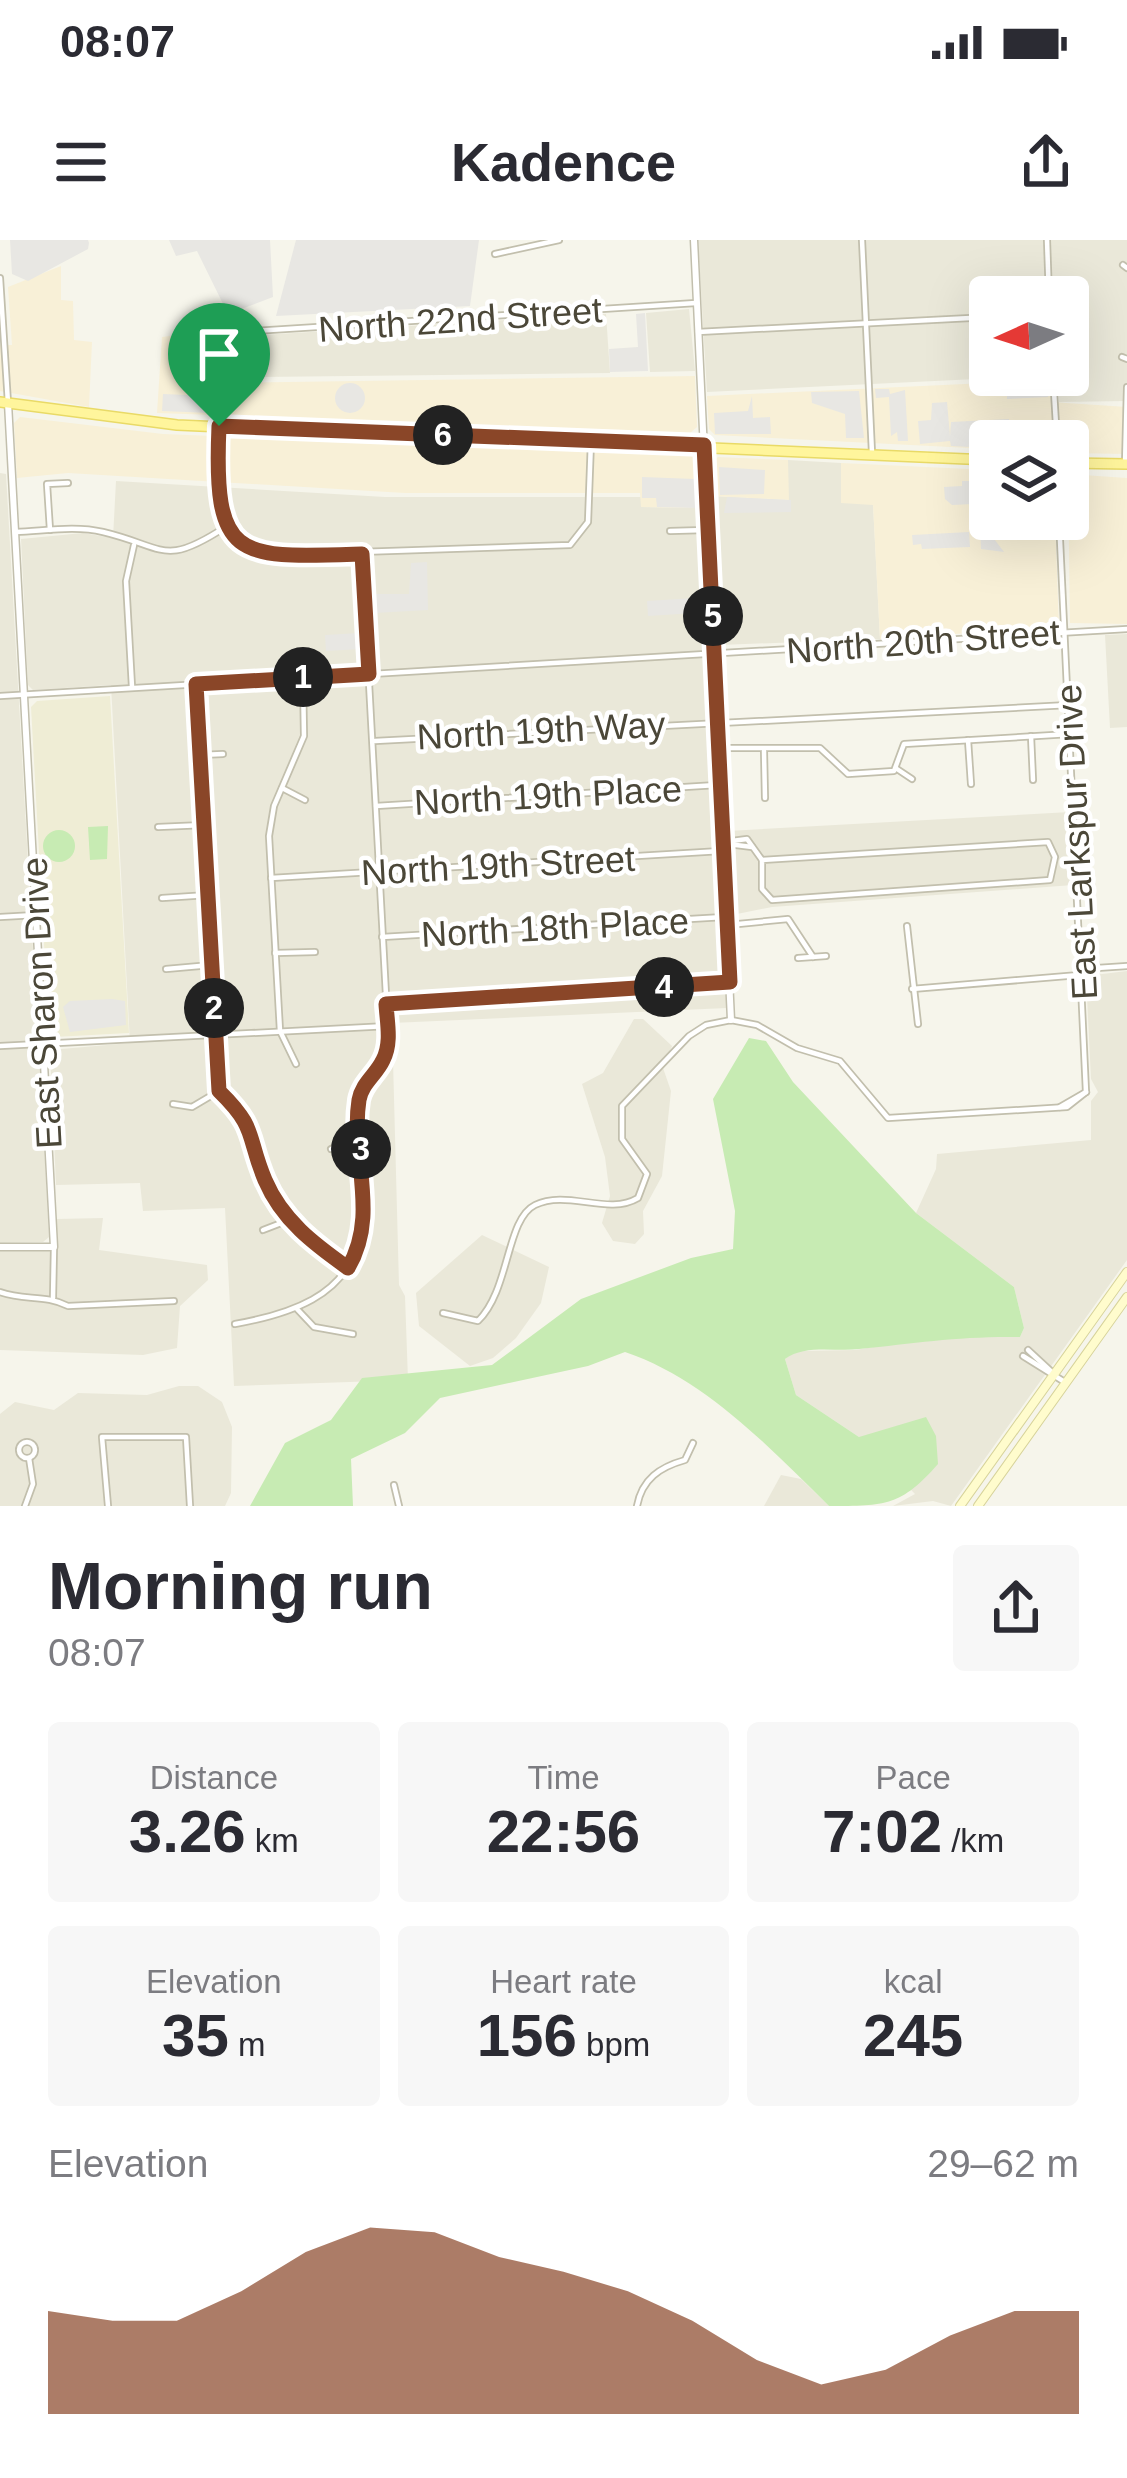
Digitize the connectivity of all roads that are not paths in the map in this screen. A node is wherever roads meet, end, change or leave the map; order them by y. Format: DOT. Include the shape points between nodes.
graph roads {
  1 [pos="559,240"];
  2 [pos="694,240"];
  3 [pos="862,240"];
  4 [pos="1047,240"];
  5 [pos="494,254"];
  6 [pos="1048,276"];
  7 [pos="0,278"];
  8 [pos="697,303"];
  9 [pos="969,318"];
  10 [pos="866,323"];
  11 [pos="698,332"];
  12 [pos="1127,387"];
  13 [pos="4,402"];
  14 [pos="219,426"];
  15 [pos="591,440"];
  16 [pos="704,445"];
  17 [pos="872,453"];
  18 [pos="969,459"];
  19 [pos="1126,462"];
  20 [pos="1089,463"];
  21 [pos="68,483"];
  22 [pos="13,506"];
  23 [pos="0,507"];
  24 [pos="227,526"];
  25 [pos="50,530"];
  26 [pos="709,530"];
  27 [pos="670,531"];
  28 [pos="14,532"];
  29 [pos="1060,540"];
  30 [pos="134,545"];
  31 [pos="362,554"];
  32 [pos="1127,629"];
  33 [pos="1066,633"];
  34 [pos="715,654"];
  35 [pos="369,674"];
  36 [pos="302,677"];
  37 [pos="196,684"];
  38 [pos="132,687"];
  39 [pos="25,695"];
  40 [pos="0,696"];
  41 [pos="1069,705"];
  42 [pos="718,719"];
  43 [pos="1070,734"];
  44 [pos="1030,736"];
  45 [pos="968,740"];
  46 [pos="372,741"];
  47 [pos="720,748"];
  48 [pos="764,752"];
  49 [pos="223,754"];
  50 [pos="200,755"];
  51 [pos="897,770"];
  52 [pos="848,774"];
  53 [pos="912,779"];
  54 [pos="1033,780"];
  55 [pos="971,784"];
  56 [pos="721,785"];
  57 [pos="846,786"];
  58 [pos="282,788"];
  59 [pos="765,798"];
  60 [pos="305,800"];
  61 [pos="376,806"];
  62 [pos="204,825"];
  63 [pos="158,827"];
  64 [pos="724,847"];
  65 [pos="1076,855"];
  66 [pos="1055,856"];
  67 [pos="762,860"];
  68 [pos="379,872"];
  69 [pos="271,878"];
  70 [pos="208,895"];
  71 [pos="162,898"];
  72 [pos="37,914"];
  73 [pos="0,916"];
  74 [pos="727,921"];
  75 [pos="907,926"];
  76 [pos="382,938"];
  77 [pos="315,952"];
  78 [pos="275,953"];
  79 [pos="826,956"];
  80 [pos="813,957"];
  81 [pos="798,958"];
  82 [pos="211,965"];
  83 [pos="1127,967"];
  84 [pos="166,969"];
  85 [pos="1082,972"];
  86 [pos="730,982"];
  87 [pos="912,989"];
  88 [pos="386,1004"];
  89 [pos="731,1020"];
  90 [pos="918,1024"];
  91 [pos="388,1026"];
  92 [pos="280,1031"];
  93 [pos="216,1035"];
  94 [pos="43,1044"];
  95 [pos="0,1046"];
  96 [pos="296,1064"];
  97 [pos="219,1091"];
  98 [pos="173,1104"];
  99 [pos="360,1136"];
  100 [pos="331,1149"];
  101 [pos="289,1220"];
  102 [pos="263,1230"];
  103 [pos="0,1247"];
  104 [pos="54,1247"];
  105 [pos="348,1268"];
  106 [pos="1127,1272"];
  107 [pos="0,1292"];
  108 [pos="1127,1297"];
  109 [pos="53,1298"];
  110 [pos="174,1301"];
  111 [pos="296,1310"];
  112 [pos="443,1313"];
  113 [pos="235,1324"];
  114 [pos="353,1334"];
  115 [pos="1025,1353"];
  116 [pos="1054,1376"];
  117 [pos="1066,1384"];
  118 [pos="693,1443"];
  119 [pos="29,1458"];
  120 [pos="394,1485"];
  121 [pos="25,1506"];
  122 [pos="108,1506"];
  123 [pos="190,1506"];
  124 [pos="399,1506"];
  125 [pos="637,1506"];
  126 [pos="960,1506"];
  127 [pos="978,1506"];
  1 -- 5 [label="street"];
  2 -- 8 [label="street"];
  3 -- 10 [label="street"];
  4 -- 6 [label="street"];
  7 -- 13 [label="street, East Sharon Drive"];
  8 -- 11 [label="street"];
  8 -- 14 [label="street, North 22nd Street" via="224,333"];
  9 -- 10 [label="street"];
  10 -- 11 [label="street"];
  10 -- 17 [label="street"];
  11 -- 16 [label="street"];
  12 -- 19 [label="street"];
  13 -- 14 [label="main road" via="106,420"];
  13 -- 22 [label="street, East Sharon Drive"];
  14 -- 15 [label="main road"];
  14 -- 24 [label="street" via="217,502"];
  15 -- 16 [label="main road"];
  15 -- 31 [label="street" via="588,522 570,545"];
  16 -- 17 [label="main road"];
  16 -- 26 [label="street"];
  17 -- 18 [label="main road"];
  19 -- 20 [label="main road"];
  21 -- 25 [label="street" via="47,484"];
  22 -- 23 [label="street"];
  22 -- 28 [label="street, East Sharon Drive"];
  24 -- 30 [label="street" via="182,550"];
  24 -- 31 [label="street" via="268,555"];
  25 -- 28 [label="street"];
  25 -- 30 [label="street" via="100,531"];
  26 -- 27 [label="street"];
  26 -- 34 [label="street"];
  28 -- 39 [label="street, East Sharon Drive"];
  29 -- 33 [label="street, East Larkspur Drive"];
  30 -- 38 [label="street" via="126,580"];
  31 -- 35 [label="street"];
  32 -- 33 [label="street, North 20th Street"];
  33 -- 34 [label="street, North 20th Street"];
  33 -- 41 [label="street, East Larkspur Drive"];
  34 -- 35 [label="street, North 20th Street"];
  34 -- 42 [label="street"];
  35 -- 36 [label="street, North 20th Street"];
  35 -- 46 [label="street"];
  36 -- 37 [label="street, North 20th Street"];
  36 -- 58 [label="street" via="304,736"];
  37 -- 38 [label="street, North 20th Street"];
  37 -- 50 [label="street"];
  38 -- 39 [label="street, North 20th Street"];
  39 -- 40 [label="street, North 20th Street"];
  39 -- 72 [label="street, East Sharon Drive"];
  41 -- 42 [label="street, North 19th Way" via="773,723"];
  41 -- 43 [label="street, East Larkspur Drive"];
  42 -- 46 [label="street, North 19th Way"];
  42 -- 47 [label="street"];
  43 -- 44 [label="street"];
  43 -- 65 [label="street, East Larkspur Drive"];
  44 -- 45 [label="street"];
  44 -- 54 [label="street"];
  45 -- 51 [label="street" via="904,744"];
  45 -- 55 [label="street"];
  46 -- 61 [label="street"];
  47 -- 48 [label="street, North 19th Place"];
  47 -- 56 [label="street"];
  48 -- 52 [label="street, North 19th Place" via="820,748"];
  48 -- 59 [label="street"];
  49 -- 50 [label="street"];
  50 -- 62 [label="street"];
  51 -- 52 [label="street"];
  51 -- 53 [label="street"];
  52 -- 57 [label="street"];
  56 -- 61 [label="street, North 19th Place"];
  56 -- 64 [label="street"];
  58 -- 60 [label="street"];
  58 -- 69 [label="street" via="271,819"];
  61 -- 68 [label="street"];
  62 -- 63 [label="street"];
  62 -- 70 [label="street"];
  64 -- 67 [label="street, North 19th Street" via="742,838"];
  64 -- 68 [label="street, North 19th Street"];
  64 -- 74 [label="street"];
  65 -- 66 [label="street"];
  65 -- 85 [label="street, East Larkspur Drive"];
  66 -- 67 [label="street" via="1048,842"];
  66 -- 67 [label="street" via="1050,880 767,900"];
  68 -- 69 [label="street, North 19th Street"];
  68 -- 76 [label="street"];
  69 -- 78 [label="street"];
  70 -- 71 [label="street"];
  70 -- 82 [label="street"];
  72 -- 73 [label="street"];
  72 -- 94 [label="street, East Sharon Drive"];
  74 -- 76 [label="street, North 18th Place"];
  74 -- 80 [label="street, North 18th Place" via="788,919"];
  74 -- 86 [label="street"];
  75 -- 87 [label="street"];
  76 -- 88 [label="street"];
  77 -- 78 [label="street"];
  78 -- 92 [label="street"];
  79 -- 80 [label="street"];
  80 -- 81 [label="street"];
  82 -- 84 [label="street"];
  82 -- 93 [label="street"];
  83 -- 85 [label="street"];
  85 -- 87 [label="street"];
  85 -- 89 [label="street, East Larkspur Drive" via="1086,1092 1060,1107 888,1118 840,1061"];
  86 -- 88 [label="street"];
  86 -- 89 [label="street"];
  87 -- 90 [label="street"];
  88 -- 91 [label="street"];
  89 -- 112 [label="street" via="689,1036 622,1106 622,1139 646,1174 638,1198 529,1208 516,1223 490,1310 478,1321"];
  91 -- 92 [label="street"];
  91 -- 99 [label="street" via="386,1055 361,1094"];
  92 -- 93 [label="street"];
  92 -- 96 [label="street"];
  93 -- 94 [label="street"];
  93 -- 97 [label="street"];
  94 -- 95 [label="street"];
  94 -- 104 [label="street, East Sharon Drive"];
  97 -- 98 [label="street" via="192,1106"];
  97 -- 101 [label="street" via="250,1123 264,1178"];
  99 -- 100 [label="street"];
  99 -- 105 [label="street" via="364,1228"];
  101 -- 102 [label="street"];
  101 -- 105 [label="street"];
  103 -- 104 [label="street"];
  104 -- 109 [label="street, East Sharon Drive"];
  105 -- 111 [label="street"];
  106 -- 116 [label="main road"];
  107 -- 109 [label="street"];
  108 -- 117 [label="main road"];
  109 -- 110 [label="street" via="68,1306"];
  111 -- 113 [label="street"];
  111 -- 114 [label="street" via="314,1327"];
  115 -- 116 [label="street"];
  116 -- 117 [label="street"];
  116 -- 126 [label="main road"];
  117 -- 127 [label="main road"];
  118 -- 125 [label="street" via="685,1460 645,1484"];
  119 -- 121 [label="street" via="33,1484"];
  120 -- 124 [label="street"];
  122 -- 123 [label="street" via="102,1437 186,1437"];
}
